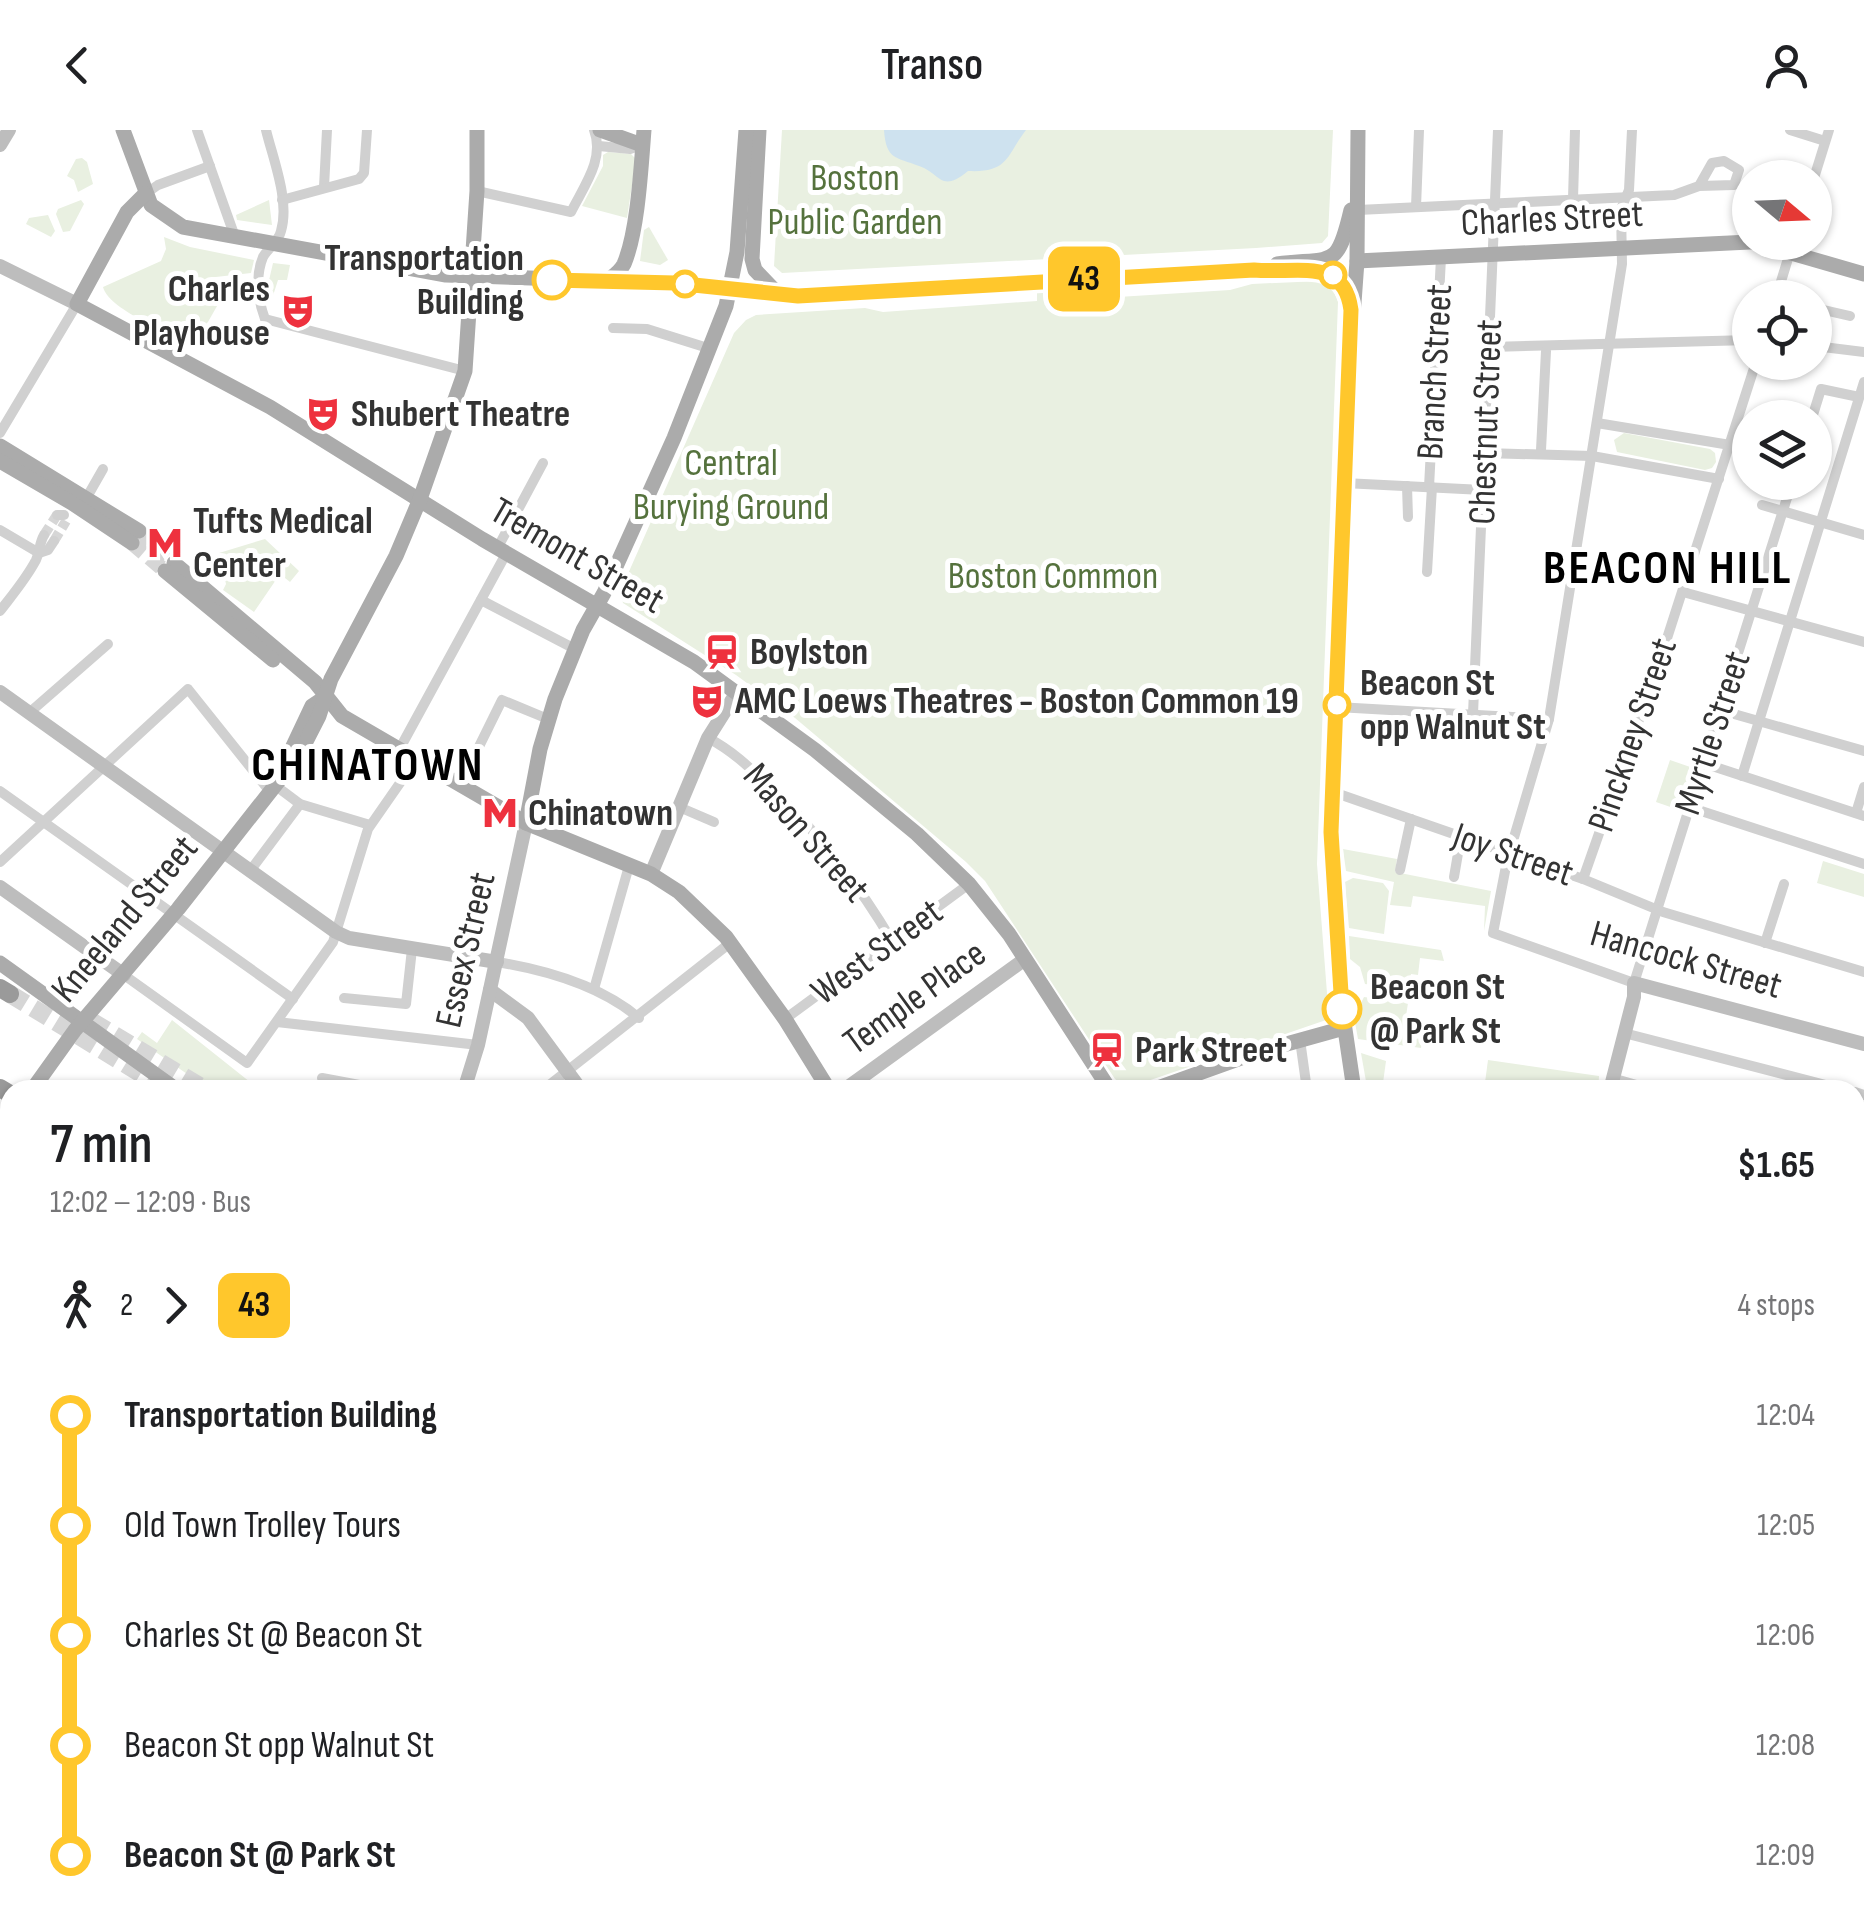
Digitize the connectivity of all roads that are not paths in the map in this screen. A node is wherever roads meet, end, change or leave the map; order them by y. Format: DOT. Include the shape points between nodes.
graph roads {
  1 [pos="9,130"];
  2 [pos="122,130"];
  3 [pos="198,130"];
  4 [pos="266,130"];
  5 [pos="327,130"];
  6 [pos="367,130"];
  7 [pos="477,130"];
  8 [pos="746,130"];
  9 [pos="758,130"];
  10 [pos="1358,130"];
  11 [pos="1419,130"];
  12 [pos="1498,130"];
  13 [pos="1575,130"];
  14 [pos="1632,130"];
  15 [pos="1790,130"];
  16 [pos="597,135"];
  17 [pos="1827,136"];
  18 [pos="643,138"];
  19 [pos="0,145"];
  20 [pos="1820,160"];
  21 [pos="210,166"];
  22 [pos="1356,186"];
  23 [pos="1699,186"];
  24 [pos="324,187"];
  25 [pos="477,191"];
  26 [pos="145,194"];
  27 [pos="1626,197"];
  28 [pos="1573,199"];
  29 [pos="282,200"];
  30 [pos="1495,204"];
  31 [pos="1416,207"];
  32 [pos="1358,210"];
  33 [pos="473,232"];
  34 [pos="236,239"];
  35 [pos="1732,243"];
  36 [pos="272,245"];
  37 [pos="1623,249"];
  38 [pos="1494,255"];
  39 [pos="1440,258"];
  40 [pos="1827,260"];
  41 [pos="1357,262"];
  42 [pos="0,266"];
  43 [pos="1254,270"];
  44 [pos="1864,274"];
  45 [pos="471,277"];
  46 [pos="498,279"];
  47 [pos="607,281"];
  48 [pos="731,288"];
  49 [pos="778,293"];
  50 [pos="76,304"];
  51 [pos="1351,310"];
  52 [pos="1832,312"];
  53 [pos="1850,316"];
  54 [pos="614,328"];
  55 [pos="468,329"];
  56 [pos="1732,341"];
  57 [pos="1610,344"];
  58 [pos="1490,347"];
  59 [pos="1832,348"];
  60 [pos="711,349"];
  61 [pos="1546,351"];
  62 [pos="1864,352"];
  63 [pos="465,372"];
  64 [pos="1750,380"];
  65 [pos="1864,382"];
  66 [pos="1859,397"];
  67 [pos="1818,400"];
  68 [pos="1597,423"];
  69 [pos="0,433"];
  70 [pos="1730,444"];
  71 [pos="0,446"];
  72 [pos="1542,450"];
  73 [pos="1485,453"];
  74 [pos="1592,456"];
  75 [pos="0,460"];
  76 [pos="543,464"];
  77 [pos="103,468"];
  78 [pos="1719,479"];
  79 [pos="1344,483"];
  80 [pos="1407,486"];
  81 [pos="1430,487"];
  82 [pos="1483,490"];
  83 [pos="420,498"];
  84 [pos="1787,500"];
  85 [pos="1762,505"];
  86 [pos="71,507"];
  87 [pos="1783,512"];
  88 [pos="1408,517"];
  89 [pos="1820,523"];
  90 [pos="0,530"];
  91 [pos="1864,535"];
  92 [pos="136,537"];
  93 [pos="49,538"];
  94 [pos="503,550"];
  95 [pos="40,553"];
  96 [pos="170,567"];
  97 [pos="1427,572"];
  98 [pos="1682,592"];
  99 [pos="482,600"];
  100 [pos="598,605"];
  101 [pos="0,611"];
  102 [pos="1750,612"];
  103 [pos="1789,623"];
  104 [pos="1864,642"];
  105 [pos="108,644"];
  106 [pos="576,649"];
  107 [pos="0,692"];
  108 [pos="737,692"];
  109 [pos="324,698"];
  110 [pos="1337,707"];
  111 [pos="1720,710"];
  112 [pos="29,713"];
  113 [pos="1473,714"];
  114 [pos="1549,718"];
  115 [pos="548,719"];
  116 [pos="1758,722"];
  117 [pos="708,738"];
  118 [pos="399,750"];
  119 [pos="1864,751"];
  120 [pos="416,760"];
  121 [pos="1703,763"];
  122 [pos="103,766"];
  123 [pos="1742,776"];
  124 [pos="460,785"];
  125 [pos="1864,787"];
  126 [pos="274,790"];
  127 [pos="0,791"];
  128 [pos="1333,792"];
  129 [pos="300,804"];
  130 [pos="679,807"];
  131 [pos="1689,807"];
  132 [pos="1860,814"];
  133 [pos="1412,819"];
  134 [pos="44,822"];
  135 [pos="714,822"];
  136 [pos="526,824"];
  137 [pos="370,826"];
  138 [pos="1461,836"];
  139 [pos="223,852"];
  140 [pos="1508,854"];
  141 [pos="0,862"];
  142 [pos="1864,864"];
  143 [pos="629,866"];
  144 [pos="1400,870"];
  145 [pos="250,871"];
  146 [pos="651,874"];
  147 [pos="1454,878"];
  148 [pos="1583,879"];
  149 [pos="969,884"];
  150 [pos="1784,884"];
  151 [pos="0,887"];
  152 [pos="1657,910"];
  153 [pos="174,915"];
  154 [pos="336,932"];
  155 [pos="892,941"];
  156 [pos="1766,942"];
  157 [pos="730,943"];
  158 [pos="412,949"];
  159 [pos="1025,959"];
  160 [pos="497,962"];
  161 [pos="0,963"];
  162 [pos="1864,972"];
  163 [pos="124,975"];
  164 [pos="1634,983"];
  165 [pos="594,989"];
  166 [pos="490,990"];
  167 [pos="344,998"];
  168 [pos="293,1000"];
  169 [pos="639,1018"];
  170 [pos="785,1019"];
  171 [pos="82,1022"];
  172 [pos="276,1022"];
  173 [pos="1344,1028"];
  174 [pos="1624,1034"];
  175 [pos="1300,1040"];
  176 [pos="1864,1044"];
  177 [pos="478,1045"];
  178 [pos="567,1072"];
  179 [pos="322,1078"];
  180 [pos="39,1080"];
  181 [pos="163,1080"];
  182 [pos="333,1080"];
  183 [pos="467,1080"];
  184 [pos="556,1080"];
  185 [pos="573,1080"];
  186 [pos="823,1080"];
  187 [pos="858,1080"];
  188 [pos="1104,1080"];
  189 [pos="1182,1080"];
  190 [pos="1306,1080"];
  191 [pos="1353,1080"];
  192 [pos="1612,1080"];
  193 [pos="1806,1080"];
  1 -- 19 [label="main road"];
  2 -- 26 [label="main road"];
  3 -- 21 [label="street"];
  4 -- 29 [label="street"];
  5 -- 24 [label="street"];
  6 -- 24 [label="street" via="360,179"];
  7 -- 25 [label="main road, Kneeland Street"];
  8 -- 48 [label="main road"];
  9 -- 49 [label="main road" via="752,259"];
  10 -- 22 [label="main road"];
  11 -- 31 [label="street"];
  12 -- 30 [label="street, Chestnut Street"];
  13 -- 28 [label="street"];
  14 -- 27 [label="street"];
  15 -- 17 [label="street"];
  16 -- 18 [label="main road"];
  16 -- 25 [label="street" via="597,158 571,212"];
  17 -- 20 [label="street"];
  18 -- 47 [label="main road" via="625,259"];
  21 -- 26 [label="street"];
  21 -- 34 [label="street"];
  22 -- 32 [label="main road"];
  22 -- 43 [label="main road" via="1344,245 1331,256"];
  23 -- 23 [label="street" via="1712,163 1739,170 1734,185"];
  23 -- 27 [label="street" via="1674,195"];
  24 -- 29 [label="street"];
  25 -- 33 [label="main road, Kneeland Street"];
  26 -- 34 [label="main road" via="173,222"];
  26 -- 50 [label="main road" via="127,212"];
  27 -- 28 [label="street"];
  27 -- 37 [label="street"];
  28 -- 30 [label="street"];
  29 -- 36 [label="street" via="282,232"];
  30 -- 31 [label="street"];
  30 -- 38 [label="street, Chestnut Street"];
  31 -- 32 [label="street"];
  32 -- 41 [label="main road"];
  33 -- 45 [label="main road, Kneeland Street"];
  33 -- 46 [label="main road" via="478,257"];
  34 -- 36 [label="main road"];
  35 -- 37 [label="main road, Charles Street"];
  36 -- 45 [label="main road"];
  36 -- 63 [label="street" via="259,280 265,319"];
  37 -- 38 [label="main road, Charles Street"];
  37 -- 57 [label="street"];
  38 -- 39 [label="main road, Charles Street"];
  38 -- 58 [label="street, Chestnut Street"];
  39 -- 41 [label="main road, Charles Street"];
  39 -- 81 [label="street, Branch Street"];
  40 -- 44 [label="main road, Charles Street"];
  41 -- 51 [label="main road"];
  42 -- 50 [label="main road"];
  43 -- 49 [label="main road"];
  43 -- 51 [label="main road" via="1332,274 1346,287"];
  45 -- 46 [label="main road"];
  45 -- 55 [label="main road, Kneeland Street"];
  46 -- 47 [label="main road"];
  46 -- 55 [label="main road" via="480,294"];
  47 -- 48 [label="main road"];
  48 -- 49 [label="main road"];
  48 -- 60 [label="main road"];
  50 -- 69 [label="street"];
  50 -- 83 [label="main road, Tremont Street" via="270,407"];
  51 -- 79 [label="main road"];
  52 -- 53 [label="street"];
  54 -- 60 [label="street" via="646,329"];
  55 -- 63 [label="main road, Kneeland Street"];
  56 -- 57 [label="street"];
  57 -- 58 [label="street"];
  57 -- 68 [label="street"];
  58 -- 73 [label="street, Chestnut Street"];
  59 -- 62 [label="street"];
  60 -- 100 [label="main road"];
  61 -- 72 [label="street"];
  63 -- 83 [label="main road, Kneeland Street"];
  64 -- 70 [label="street, Pinckney Street"];
  65 -- 66 [label="street"];
  66 -- 67 [label="street" via="1821,389"];
  66 -- 89 [label="street"];
  68 -- 70 [label="street"];
  68 -- 74 [label="street"];
  70 -- 78 [label="street, Pinckney Street"];
  71 -- 86 [label="main road"];
  73 -- 74 [label="street"];
  73 -- 82 [label="street, Chestnut Street"];
  74 -- 78 [label="street"];
  74 -- 114 [label="street"];
  75 -- 86 [label="main road"];
  76 -- 94 [label="street"];
  77 -- 86 [label="street"];
  78 -- 98 [label="street, Pinckney Street"];
  79 -- 80 [label="street"];
  79 -- 110 [label="main road"];
  80 -- 81 [label="street"];
  80 -- 88 [label="street"];
  81 -- 82 [label="street"];
  81 -- 97 [label="street, Branch Street"];
  82 -- 113 [label="street, Chestnut Street"];
  83 -- 94 [label="main road, Tremont Street"];
  83 -- 109 [label="main road, Kneeland Street"];
  84 -- 87 [label="street, Myrtle Street"];
  85 -- 87 [label="street"];
  86 -- 92 [label="main road"];
  87 -- 89 [label="street"];
  87 -- 102 [label="street, Myrtle Street"];
  89 -- 91 [label="street"];
  89 -- 103 [label="street"];
  90 -- 95 [label="street"];
  93 -- 95 [label="street" via="39,544"];
  94 -- 99 [label="street"];
  94 -- 100 [label="main road, Tremont Street"];
  95 -- 101 [label="street"];
  96 -- 109 [label="main road" via="315,682"];
  98 -- 102 [label="street"];
  98 -- 148 [label="street, Pinckney Street"];
  99 -- 106 [label="street"];
  99 -- 118 [label="street"];
  100 -- 106 [label="main road"];
  100 -- 108 [label="main road, Tremont Street"];
  102 -- 103 [label="street"];
  102 -- 111 [label="street, Myrtle Street"];
  103 -- 104 [label="street"];
  103 -- 116 [label="street"];
  105 -- 112 [label="street"];
  106 -- 115 [label="main road"];
  107 -- 112 [label="main road"];
  108 -- 117 [label="main road"];
  108 -- 149 [label="main road, Tremont Street" via="890,812"];
  109 -- 118 [label="main road"];
  109 -- 126 [label="main road, Kneeland Street" via="312,706"];
  110 -- 113 [label="street"];
  110 -- 128 [label="main road"];
  111 -- 116 [label="street"];
  111 -- 121 [label="street, Myrtle Street"];
  112 -- 122 [label="main road"];
  113 -- 114 [label="street"];
  114 -- 140 [label="street"];
  115 -- 124 [label="street" via="502,700"];
  115 -- 136 [label="main road"];
  116 -- 119 [label="street"];
  116 -- 123 [label="street"];
  117 -- 130 [label="main road"];
  117 -- 155 [label="street, Mason Street" via="739,757 808,825 850,874"];
  118 -- 120 [label="main road"];
  120 -- 124 [label="main road"];
  120 -- 137 [label="street"];
  121 -- 123 [label="street"];
  121 -- 131 [label="street, Myrtle Street"];
  122 -- 126 [label="street" via="188,689"];
  122 -- 134 [label="street"];
  122 -- 139 [label="main road"];
  123 -- 132 [label="street"];
  124 -- 136 [label="main road"];
  125 -- 132 [label="street"];
  126 -- 129 [label="street"];
  126 -- 139 [label="main road, Kneeland Street"];
  127 -- 134 [label="street"];
  128 -- 133 [label="street, Joy Street"];
  128 -- 173 [label="main road"];
  129 -- 137 [label="street"];
  129 -- 145 [label="street"];
  130 -- 135 [label="street"];
  130 -- 146 [label="main road"];
  131 -- 142 [label="street"];
  131 -- 152 [label="street, Myrtle Street"];
  133 -- 138 [label="street, Joy Street"];
  133 -- 144 [label="street"];
  134 -- 141 [label="street"];
  134 -- 153 [label="street"];
  136 -- 143 [label="main road"];
  136 -- 160 [label="main road, Essex Street"];
  137 -- 154 [label="street"];
  138 -- 140 [label="street, Joy Street"];
  138 -- 147 [label="street"];
  139 -- 145 [label="main road"];
  139 -- 153 [label="main road, Kneeland Street"];
  140 -- 148 [label="street, Joy Street"];
  140 -- 164 [label="street, Hancock Street" via="1493,934"];
  143 -- 146 [label="main road"];
  143 -- 165 [label="street"];
  145 -- 154 [label="main road"];
  146 -- 157 [label="main road"];
  148 -- 152 [label="street, Joy Street"];
  149 -- 155 [label="street, West Street"];
  149 -- 159 [label="main road, Tremont Street"];
  150 -- 156 [label="street"];
  151 -- 163 [label="main road"];
  152 -- 156 [label="street, Joy Street"];
  152 -- 164 [label="street, Myrtle Street"];
  153 -- 163 [label="main road, Kneeland Street"];
  153 -- 168 [label="street"];
  154 -- 158 [label="main road"];
  154 -- 168 [label="street"];
  155 -- 170 [label="street, West Street"];
  156 -- 162 [label="street, Joy Street"];
  157 -- 169 [label="street"];
  157 -- 170 [label="main road"];
  158 -- 160 [label="main road"];
  158 -- 167 [label="street" via="406,1004"];
  159 -- 187 [label="main road, Temple Place"];
  159 -- 188 [label="main road, Tremont Street"];
  160 -- 165 [label="street"];
  160 -- 166 [label="main road, Essex Street"];
  161 -- 171 [label="main road"];
  163 -- 171 [label="main road, Kneeland Street"];
  163 -- 172 [label="street" via="247,1063"];
  164 -- 174 [label="main road"];
  164 -- 176 [label="main road, Hancock Street"];
  165 -- 169 [label="street"];
  166 -- 177 [label="main road, Essex Street"];
  166 -- 178 [label="main road" via="528,1018"];
  168 -- 172 [label="street"];
  169 -- 178 [label="street"];
  170 -- 186 [label="main road"];
  171 -- 180 [label="main road, Kneeland Street"];
  171 -- 181 [label="main road"];
  172 -- 177 [label="street"];
  173 -- 175 [label="main road"];
  173 -- 191 [label="main road"];
  174 -- 192 [label="main road"];
  174 -- 193 [label="street"];
  175 -- 189 [label="main road"];
  175 -- 190 [label="street"];
  177 -- 183 [label="main road, Essex Street"];
  178 -- 184 [label="street"];
  178 -- 185 [label="main road"];
  179 -- 182 [label="street"];
}
